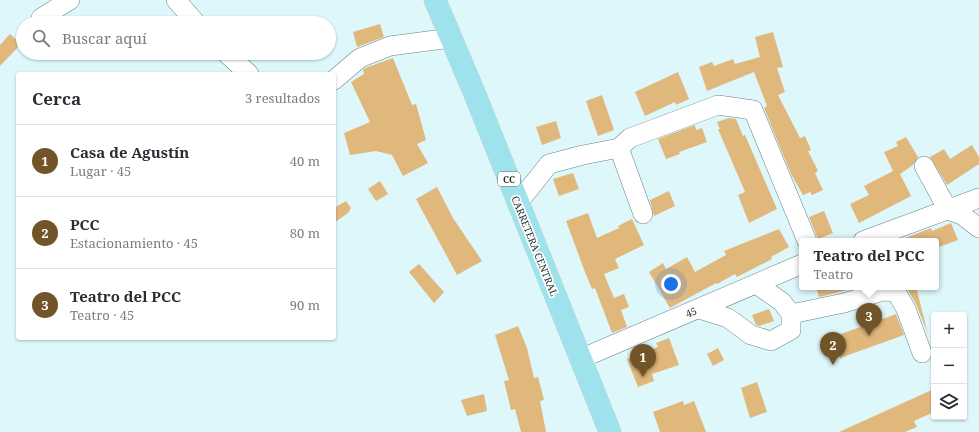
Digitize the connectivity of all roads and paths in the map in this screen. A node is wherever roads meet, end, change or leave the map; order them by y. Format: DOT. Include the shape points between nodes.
graph roads {
  1 [pos="70,0"];
  2 [pos="176,0"];
  3 [pos="435,0"];
  4 [pos="44,16"];
  5 [pos="190,16"];
  6 [pos="451,38"];
  7 [pos="234,60"];
  8 [pos="247,72"];
  9 [pos="336,78"];
  10 [pos="619,148"];
  11 [pos="924,166"];
  12 [pos="979,198"];
  13 [pos="518,203"];
  14 [pos="948,210"];
  15 [pos="643,214"];
  16 [pos="979,228"];
  17 [pos="806,238"];
  18 [pos="870,238"];
  19 [pos="799,265"];
  20 [pos="756,284"];
  21 [pos="699,309"];
  22 [pos="791,314"];
  23 [pos="922,353"];
  24 [pos="580,359"];
  25 [pos="610,432"];
  1 -- 4 [label="street"];
  2 -- 5 [label="street"];
  3 -- 6 [label="main road, CARRETERA CENTRAL / CC"];
  6 -- 9 [label="street" via="390,46 360,58"];
  6 -- 13 [label="main road, CARRETERA CENTRAL / CC"];
  7 -- 8 [label="street"];
  10 -- 13 [label="street" via="549,164"];
  10 -- 15 [label="street"];
  10 -- 17 [label="street" via="630,138 718,106 753,110"];
  11 -- 14 [label="street"];
  12 -- 14 [label="street"];
  13 -- 24 [label="main road, CARRETERA CENTRAL / CC"];
  14 -- 16 [label="street" via="962,215"];
  14 -- 18 [label="street"];
  19 -- 20 [label="street, 45"];
  20 -- 21 [label="street, 45"];
  20 -- 22 [label="street" via="782,302"];
  21 -- 22 [label="street" via="728,318 751,335 771,341 791,330"];
  21 -- 24 [label="street, 45"];
  22 -- 23 [label="street" via="844,303 883,291 896,292 906,310"];
  24 -- 25 [label="main road, CC"];
}
